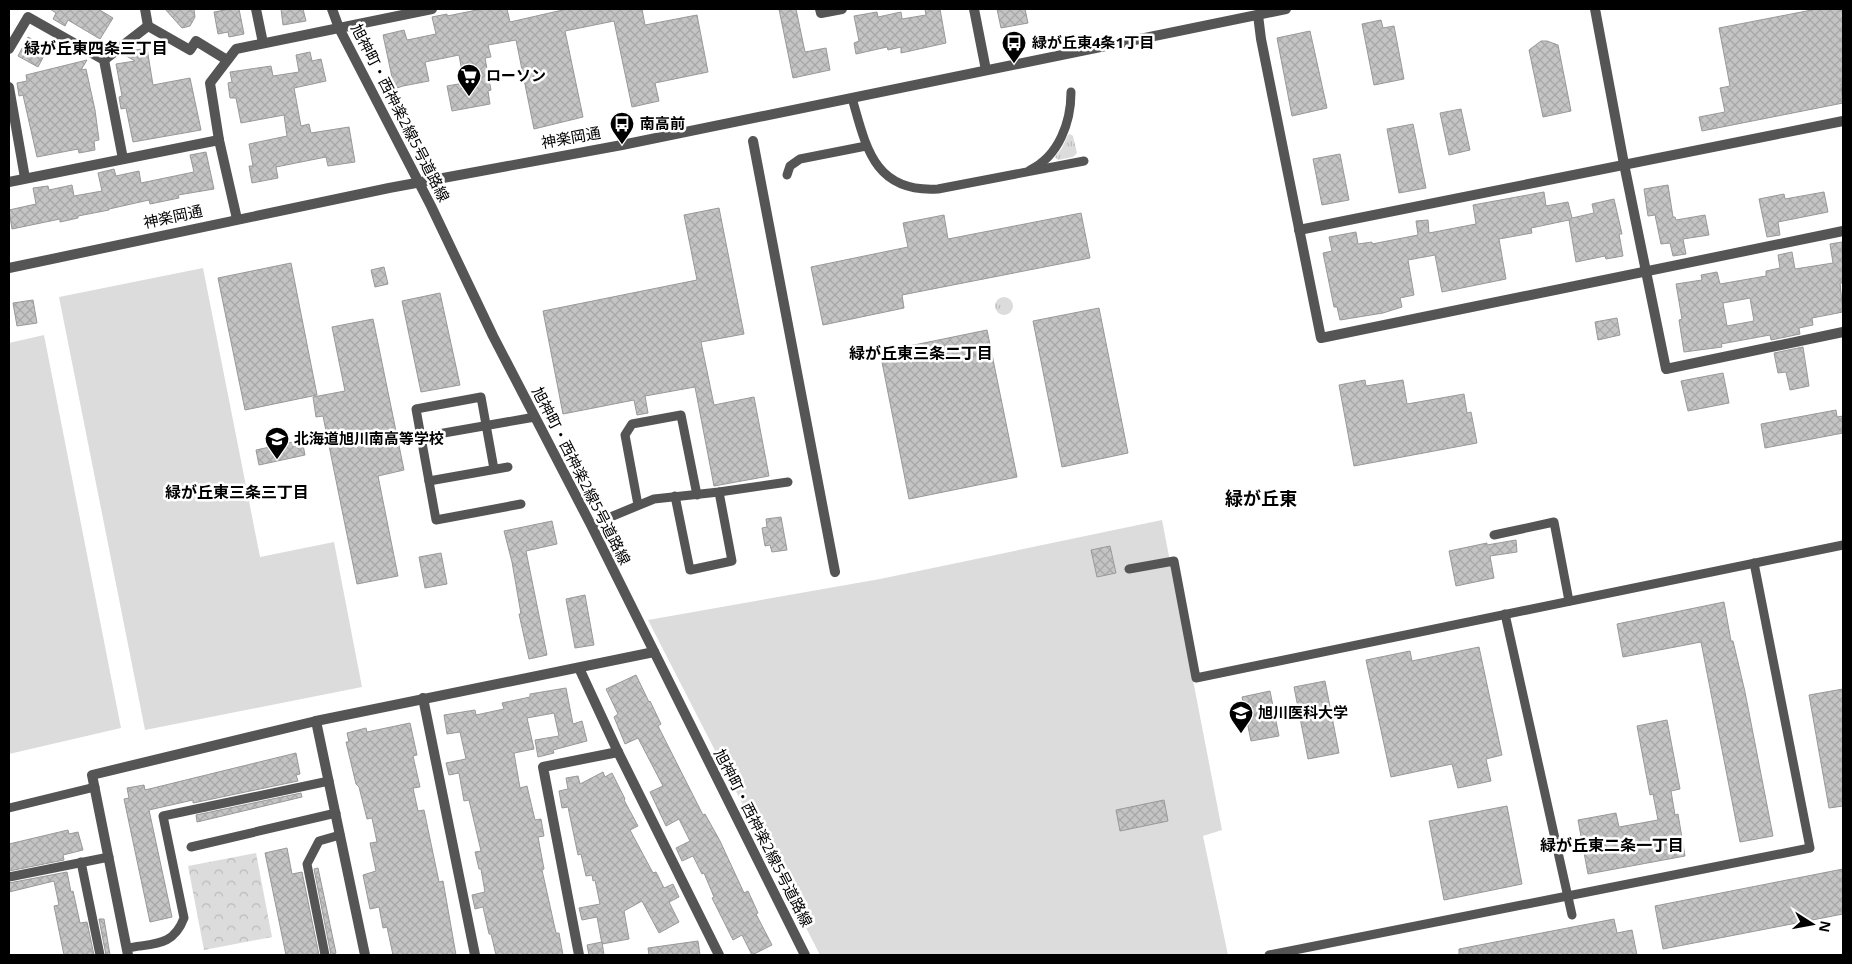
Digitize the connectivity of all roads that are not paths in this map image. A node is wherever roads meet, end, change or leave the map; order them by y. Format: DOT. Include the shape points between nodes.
graph roads {
  1 [pos="145,9"];
  2 [pos="256,9"];
  3 [pos="332,9"];
  4 [pos="432,9"];
  5 [pos="820,9"];
  6 [pos="842,9"];
  7 [pos="974,9"];
  8 [pos="1286,9"];
  9 [pos="1595,9"];
  10 [pos="403,11"];
  11 [pos="31,13"];
  12 [pos="1258,15"];
  13 [pos="148,26"];
  14 [pos="339,28"];
  15 [pos="263,42"];
  16 [pos="9,49"];
  17 [pos="104,60"];
  18 [pos="227,60"];
  19 [pos="986,70"];
  20 [pos="9,87"];
  21 [pos="1071,92"];
  22 [pos="852,98"];
  23 [pos="1843,121"];
  24 [pos="219,140"];
  25 [pos="753,141"];
  26 [pos="866,146"];
  27 [pos="123,159"];
  28 [pos="1084,161"];
  29 [pos="1624,164"];
  30 [pos="1024,172"];
  31 [pos="787,175"];
  32 [pos="25,178"];
  33 [pos="9,182"];
  34 [pos="419,182"];
  35 [pos="237,219"];
  36 [pos="1299,230"];
  37 [pos="1843,232"];
  38 [pos="9,268"];
  39 [pos="1647,272"];
  40 [pos="1843,332"];
  41 [pos="535,417"];
  42 [pos="486,426"];
  43 [pos="421,437"];
  44 [pos="508,467"];
  45 [pos="494,469"];
  46 [pos="428,481"];
  47 [pos="788,482"];
  48 [pos="719,492"];
  49 [pos="697,495"];
  50 [pos="675,496"];
  51 [pos="521,504"];
  52 [pos="638,505"];
  53 [pos="591,525"];
  54 [pos="1494,535"];
  55 [pos="1843,545"];
  56 [pos="1754,563"];
  57 [pos="1129,568"];
  58 [pos="835,572"];
  59 [pos="1568,602"];
  60 [pos="1505,614"];
  61 [pos="654,652"];
  62 [pos="579,668"];
  63 [pos="423,698"];
  64 [pos="316,720"];
  65 [pos="618,752"];
  66 [pos="329,781"];
  67 [pos="95,787"];
  68 [pos="9,808"];
  69 [pos="336,813"];
  70 [pos="340,835"];
  71 [pos="191,847"];
  72 [pos="108,857"];
  73 [pos="81,862"];
  74 [pos="9,877"];
  75 [pos="1567,896"];
  76 [pos="1572,915"];
  77 [pos="128,952"];
  78 [pos="100,955"];
  79 [pos="325,955"];
  80 [pos="366,955"];
  81 [pos="475,955"];
  82 [pos="579,955"];
  83 [pos="719,955"];
  84 [pos="806,955"];
  85 [pos="1269,955"];
  1 -- 13 [label="street"];
  2 -- 15 [label="street"];
  3 -- 14 [label="street, 旭神町・西神楽2線5号道路線"];
  4 -- 10 [label="street"];
  5 -- 6 [label="street" via="820,13"];
  7 -- 19 [label="street"];
  8 -- 12 [label="street, 神楽岡通"];
  9 -- 29 [label="street"];
  10 -- 14 [label="street"];
  11 -- 16 [label="street"];
  11 -- 17 [label="street"];
  12 -- 19 [label="street, 神楽岡通"];
  12 -- 36 [label="street"];
  13 -- 17 [label="street"];
  13 -- 18 [label="street" via="190,50 196,41"];
  14 -- 15 [label="street"];
  14 -- 34 [label="street, 旭神町・西神楽2線5号道路線"];
  15 -- 18 [label="street" via="236,49"];
  17 -- 27 [label="street"];
  18 -- 24 [label="street" via="210,83"];
  19 -- 22 [label="street, 神楽岡通"];
  20 -- 32 [label="street"];
  21 -- 30 [label="lane" via="1071,110 1058,143 1037,166"];
  22 -- 26 [label="lane"];
  22 -- 34 [label="street, 神楽岡通"];
  23 -- 29 [label="street"];
  24 -- 27 [label="street"];
  24 -- 35 [label="street"];
  25 -- 58 [label="street"];
  26 -- 30 [label="lane" via="876,165 892,179 923,190"];
  26 -- 31 [label="lane" via="800,160 790,166"];
  27 -- 32 [label="street"];
  28 -- 30 [label="lane"];
  29 -- 36 [label="street"];
  29 -- 39 [label="street"];
  32 -- 33 [label="street"];
  34 -- 35 [label="street, 神楽岡通"];
  34 -- 41 [label="street, 旭神町・西神楽2線5号道路線"];
  35 -- 38 [label="street, 神楽岡通"];
  36 -- 39 [label="street" via="1321,338"];
  37 -- 39 [label="street"];
  39 -- 40 [label="street" via="1666,370"];
  41 -- 42 [label="lane"];
  41 -- 53 [label="street, 旭神町・西神楽2線5号道路線"];
  42 -- 43 [label="lane"];
  42 -- 43 [label="lane" via="481,397 416,409"];
  42 -- 45 [label="lane"];
  43 -- 46 [label="lane"];
  44 -- 45 [label="lane"];
  45 -- 46 [label="lane"];
  46 -- 51 [label="lane" via="436,520"];
  47 -- 48 [label="lane"];
  48 -- 49 [label="lane"];
  48 -- 50 [label="lane" via="732,562 690,570"];
  49 -- 50 [label="lane"];
  49 -- 52 [label="lane" via="681,416 632,424 624,435"];
  50 -- 52 [label="lane"];
  52 -- 53 [label="lane"];
  53 -- 61 [label="street, 旭神町・西神楽2線5号道路線"];
  54 -- 59 [label="lane" via="1554,522"];
  55 -- 56 [label="lane"];
  56 -- 59 [label="lane"];
  56 -- 75 [label="lane" via="1810,848"];
  57 -- 60 [label="lane" via="1174,561 1196,678"];
  59 -- 60 [label="lane"];
  60 -- 75 [label="lane"];
  61 -- 62 [label="street"];
  61 -- 84 [label="street, 旭神町・西神楽2線5号道路線"];
  62 -- 63 [label="street"];
  62 -- 65 [label="street"];
  63 -- 64 [label="street"];
  63 -- 81 [label="street"];
  64 -- 66 [label="street"];
  64 -- 67 [label="street" via="92,775"];
  65 -- 82 [label="street" via="543,767"];
  65 -- 83 [label="street"];
  66 -- 69 [label="street"];
  66 -- 77 [label="lane" via="163,816 184,918 179,930 168,940"];
  67 -- 68 [label="lane"];
  67 -- 72 [label="street"];
  69 -- 70 [label="street"];
  69 -- 71 [label="lane"];
  70 -- 79 [label="lane" via="319,841 308,864"];
  70 -- 80 [label="street"];
  72 -- 73 [label="lane"];
  72 -- 77 [label="street"];
  73 -- 74 [label="lane"];
  73 -- 78 [label="lane"];
  75 -- 76 [label="lane"];
  75 -- 85 [label="lane"];
}
